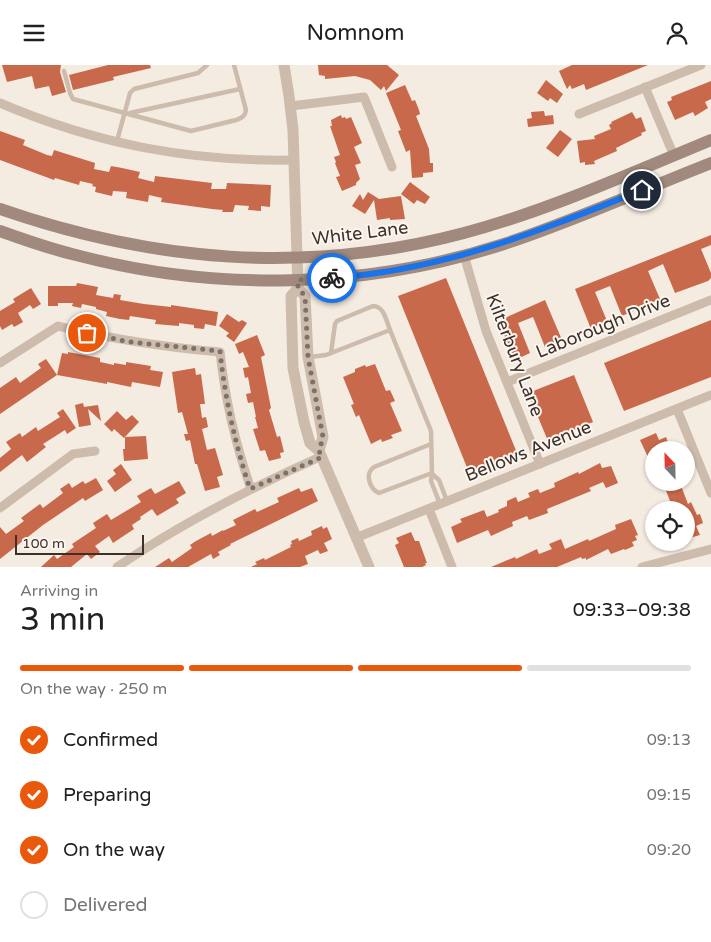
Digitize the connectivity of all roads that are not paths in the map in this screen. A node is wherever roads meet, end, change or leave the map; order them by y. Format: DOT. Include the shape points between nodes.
graph roads {
  1 [pos="207,65"];
  2 [pos="234,65"];
  3 [pos="284,65"];
  4 [pos="701,65"];
  5 [pos="64,71"];
  6 [pos="645,87"];
  7 [pos="240,89"];
  8 [pos="0,103"];
  9 [pos="291,106"];
  10 [pos="127,113"];
  11 [pos="579,114"];
  12 [pos="711,140"];
  13 [pos="117,143"];
  14 [pos="674,155"];
  15 [pos="294,160"];
  16 [pos="711,163"];
  17 [pos="392,167"];
  18 [pos="0,209"];
  19 [pos="0,231"];
  20 [pos="464,255"];
  21 [pos="298,258"];
  22 [pos="298,284"];
  23 [pos="711,300"];
  24 [pos="390,330"];
  25 [pos="331,353"];
  26 [pos="308,357"];
  27 [pos="0,363"];
  28 [pos="507,382"];
  29 [pos="711,395"];
  30 [pos="677,409"];
  31 [pos="431,444"];
  32 [pos="95,451"];
  33 [pos="321,453"];
  34 [pos="540,464"];
  35 [pos="432,474"];
  36 [pos="250,489"];
  37 [pos="711,493"];
  38 [pos="444,503"];
  39 [pos="0,507"];
  40 [pos="429,509"];
  41 [pos="358,537"];
  42 [pos="711,549"];
  43 [pos="117,567"];
  44 [pos="370,567"];
  45 [pos="452,567"];
  46 [pos="642,567"];
  1 -- 10 [label="lane" via="198,73 134,89 130,93"];
  2 -- 7 [label="lane"];
  3 -- 9 [label="street"];
  4 -- 6 [label="street"];
  5 -- 10 [label="lane" via="73,99"];
  6 -- 11 [label="street"];
  6 -- 14 [label="street"];
  7 -- 10 [label="lane"];
  7 -- 10 [label="lane" via="246,111 243,117 191,131"];
  8 -- 13 [label="street" via="64,128"];
  9 -- 15 [label="street"];
  9 -- 17 [label="street" via="364,97"];
  10 -- 13 [label="lane"];
  12 -- 14 [label="main road, White Lane"];
  13 -- 15 [label="street" via="195,157"];
  14 -- 21 [label="main road, White Lane" via="540,209 464,233 389,249"];
  15 -- 21 [label="street"];
  16 -- 20 [label="main road" via="540,231"];
  18 -- 21 [label="main road, White Lane" via="75,233 154,249 221,257"];
  19 -- 22 [label="main road" via="75,255 154,272"];
  20 -- 22 [label="main road" via="405,268"];
  20 -- 28 [label="street, Kilterbury Lane" via="480,315"];
  21 -- 22 [label="street"];
  22 -- 26 [label="street" via="305,296"];
  22 -- 33 [label="street" via="291,297 293,368 310,443"];
  23 -- 28 [label="street, Laborough Drive"];
  24 -- 25 [label="lane"];
  24 -- 25 [label="lane" via="382,309 373,306 335,324"];
  24 -- 31 [label="lane" via="431,431"];
  25 -- 26 [label="lane"];
  26 -- 33 [label="street" via="323,437"];
  27 -- 36 [label="street" via="58,326 130,342 220,351 226,401"];
  28 -- 34 [label="street, Kilterbury Lane"];
  29 -- 30 [label="street, Bellows Avenue"];
  30 -- 34 [label="street, Bellows Avenue"];
  30 -- 37 [label="street"];
  31 -- 35 [label="lane"];
  31 -- 35 [label="lane" via="370,469 368,476 374,490 379,493"];
  32 -- 39 [label="street" via="73,454"];
  33 -- 36 [label="street"];
  33 -- 41 [label="street"];
  34 -- 38 [label="street, Bellows Avenue"];
  35 -- 38 [label="lane" via="431,481"];
  36 -- 43 [label="street" via="173,531"];
  38 -- 40 [label="street, Bellows Avenue"];
  40 -- 41 [label="street, Bellows Avenue"];
  40 -- 45 [label="street"];
  41 -- 44 [label="street"];
  42 -- 46 [label="street"];
}
